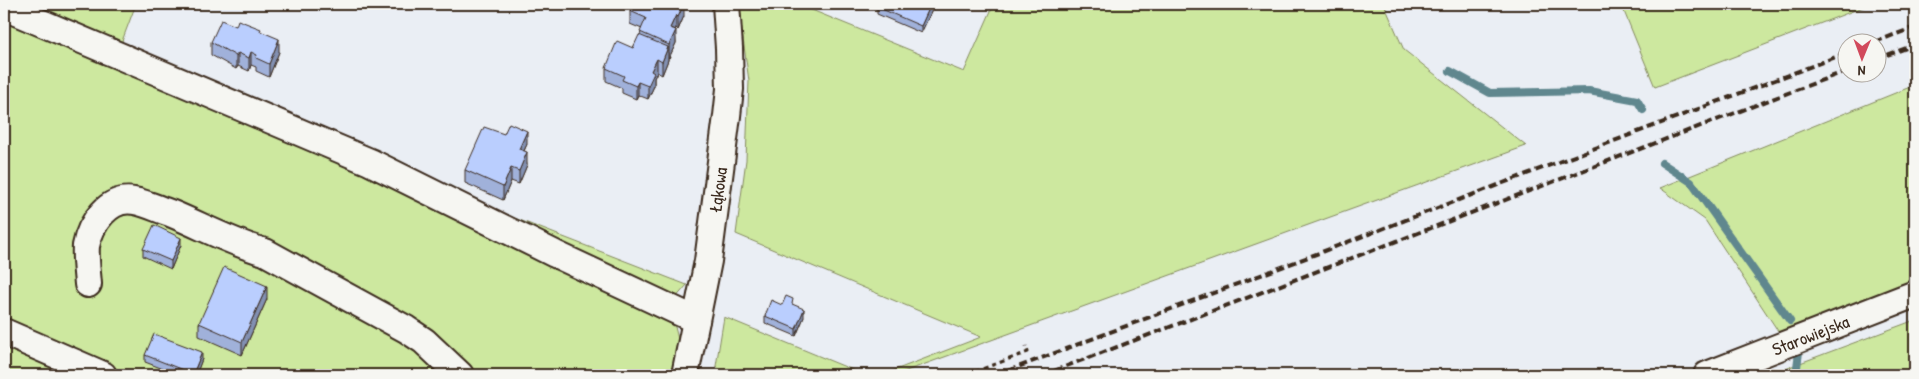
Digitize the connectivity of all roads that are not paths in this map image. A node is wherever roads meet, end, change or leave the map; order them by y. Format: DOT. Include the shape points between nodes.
graph roads {
  1 [pos="726,4"];
  2 [pos="4,7"];
  3 [pos="88,284"];
  4 [pos="1915,294"];
  5 [pos="696,320"];
  6 [pos="4,332"];
  7 [pos="103,375"];
  8 [pos="460,375"];
  9 [pos="685,375"];
  10 [pos="1706,375"];
  1 -- 5 [label="street, Łąkowa" via="730,89 708,261"];
  2 -- 5 [label="street" via="370,162"];
  3 -- 8 [label="street" via="86,246 95,223 113,204 133,200 265,252 406,329"];
  4 -- 10 [label="street, Starowiejska"];
  5 -- 9 [label="street, Łąkowa"];
  6 -- 7 [label="street"];
}
